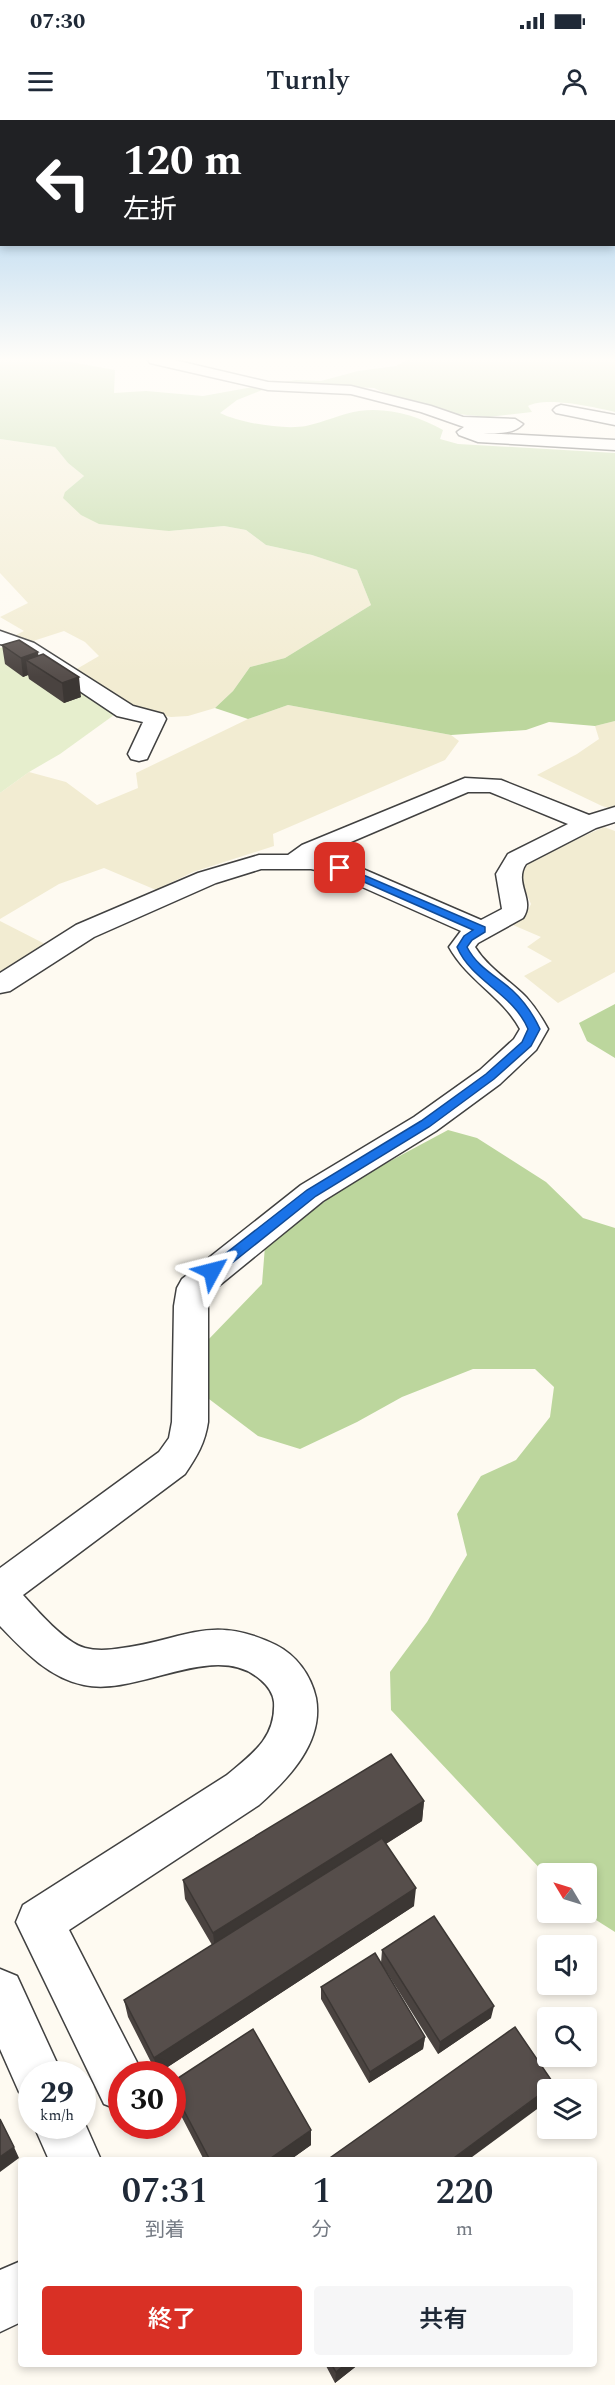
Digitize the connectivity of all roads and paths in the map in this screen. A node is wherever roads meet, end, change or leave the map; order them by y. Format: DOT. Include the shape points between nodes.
graph roads {
  1 [pos="0,637"];
  2 [pos="138,754"];
  3 [pos="601,818"];
  4 [pos="296,861"];
  5 [pos="481,930"];
  6 [pos="0,985"];
  7 [pos="0,1590"];
  8 [pos="0,1599"];
  9 [pos="0,1993"];
  10 [pos="31,2061"];
  11 [pos="110,2061"];
  12 [pos="66,2139"];
  13 [pos="74,2157"];
  14 [pos="18,2290"];
  15 [pos="0,2304"];
  1 -- 2 [label="street" via="27,647 125,711 155,719"];
  3 -- 4 [label="street" via="493,785 465,785 311,850"];
  3 -- 5 [label="street" via="517,859 507,876 517,904 514,913"];
  4 -- 5 [label="street" via="340,868"];
  4 -- 6 [label="street" via="259,862 207,878 86,931"];
  5 -- 7 [label="street" via="462,947 466,957 529,1016 534,1029 526,1044 490,1077 425,1124 312,1193 194,1288 187,1441 172,1463"];
  8 -- 11 [label="street" via="57,1654 84,1667 123,1667 198,1647 226,1646 255,1653 280,1669 294,1691 297,1717 286,1748 265,1770 243,1790 40,1922"];
  9 -- 10 [label="street"];
  12 -- 13 [label="street"];
  14 -- 15 [label="street"];
}
